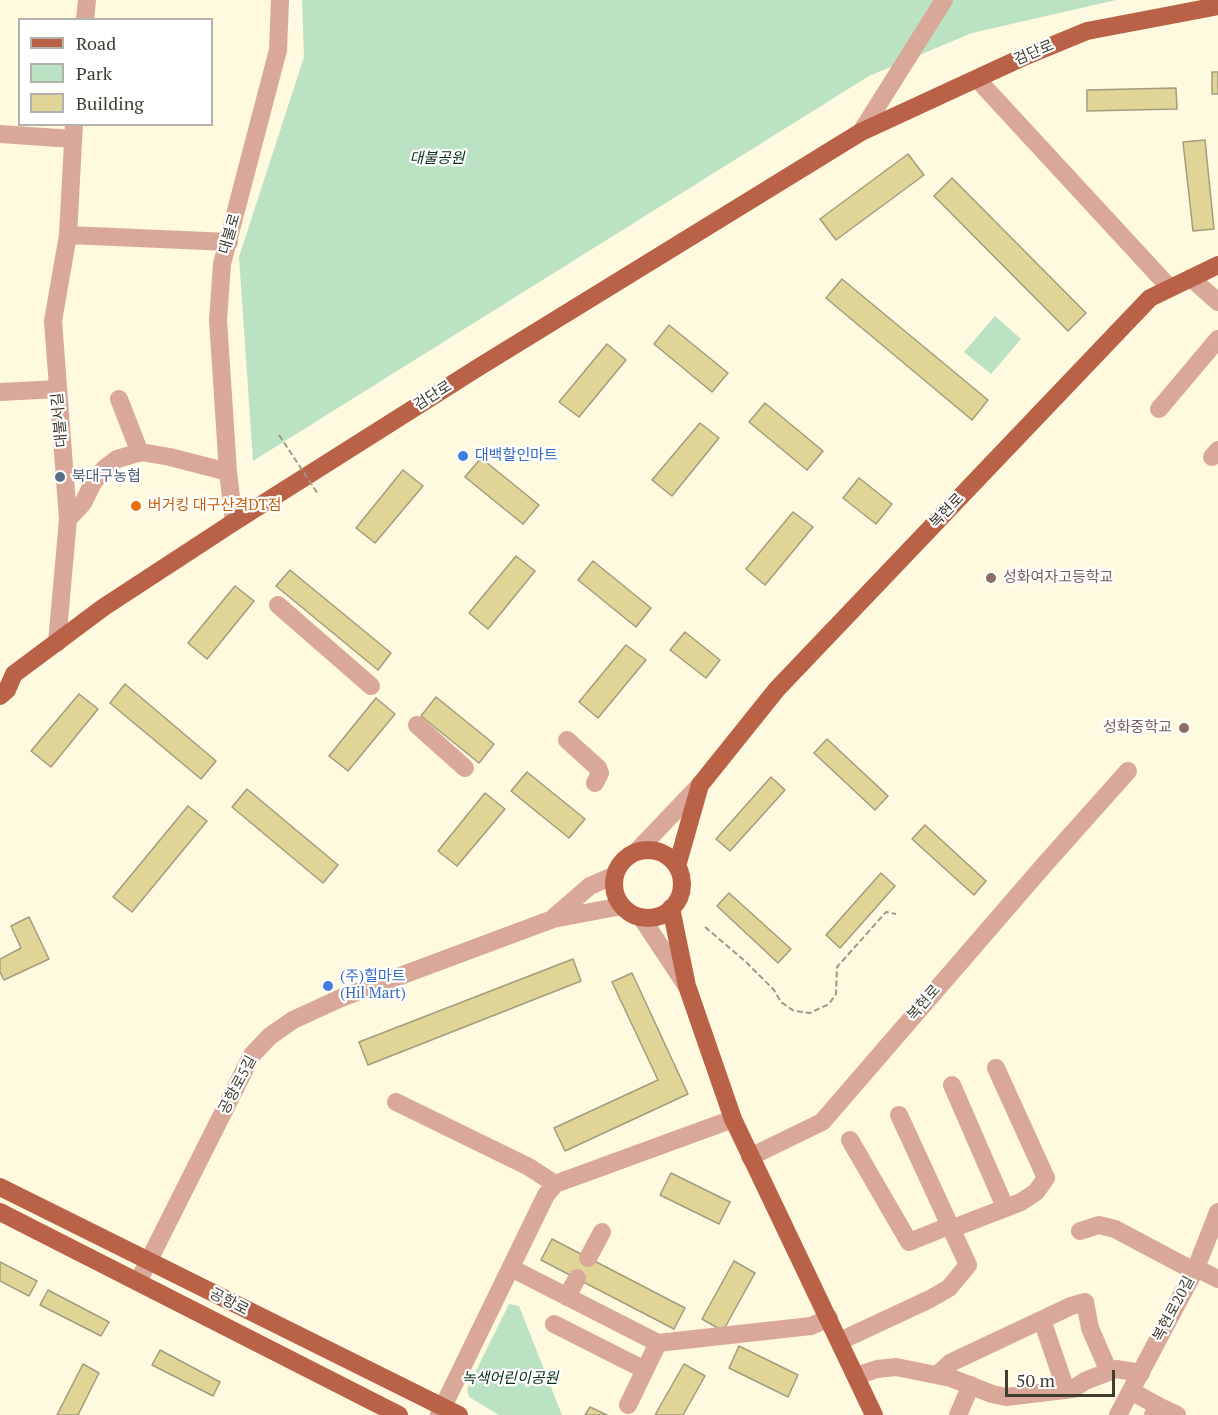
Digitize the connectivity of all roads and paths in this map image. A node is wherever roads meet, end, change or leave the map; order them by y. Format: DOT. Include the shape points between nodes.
graph roads {
  1 [pos="87,0"];
  2 [pos="280,0"];
  3 [pos="944,0"];
  4 [pos="1218,6"];
  5 [pos="85,18"];
  6 [pos="977,78"];
  7 [pos="74,132"];
  8 [pos="861,132"];
  9 [pos="0,134"];
  10 [pos="68,235"];
  11 [pos="229,242"];
  12 [pos="1218,266"];
  13 [pos="1191,278"];
  14 [pos="1170,288"];
  15 [pos="1218,302"];
  16 [pos="1218,339"];
  17 [pos="58,389"];
  18 [pos="0,392"];
  19 [pos="119,399"];
  20 [pos="1159,409"];
  21 [pos="279,435"];
  22 [pos="140,453"];
  23 [pos="228,472"];
  24 [pos="318,494"];
  25 [pos="68,519"];
  26 [pos="234,522"];
  27 [pos="278,605"];
  28 [pos="57,643"];
  29 [pos="7,674"];
  30 [pos="371,686"];
  31 [pos="0,696"];
  32 [pos="417,725"];
  33 [pos="567,740"];
  34 [pos="465,768"];
  35 [pos="1128,771"];
  36 [pos="594,783"];
  37 [pos="700,785"];
  38 [pos="637,851"];
  39 [pos="677,866"];
  40 [pos="615,875"];
  41 [pos="622,906"];
  42 [pos="671,908"];
  43 [pos="896,914"];
  44 [pos="641,917"];
  45 [pos="553,919"];
  46 [pos="705,927"];
  47 [pos="687,986"];
  48 [pos="996,1068"];
  49 [pos="952,1085"];
  50 [pos="396,1102"];
  51 [pos="899,1115"];
  52 [pos="733,1119"];
  53 [pos="850,1140"];
  54 [pos="750,1157"];
  55 [pos="555,1184"];
  56 [pos="0,1187"];
  57 [pos="1005,1208"];
  58 [pos="0,1212"];
  59 [pos="1218,1212"];
  60 [pos="950,1227"];
  61 [pos="1080,1231"];
  62 [pos="602,1232"];
  63 [pos="588,1258"];
  64 [pos="149,1261"];
  65 [pos="511,1268"];
  66 [pos="1195,1269"];
  67 [pos="577,1278"];
  68 [pos="1218,1279"];
  69 [pos="138,1282"];
  70 [pos="567,1297"];
  71 [pos="829,1318"];
  72 [pos="1042,1320"];
  73 [pos="554,1324"];
  74 [pos="840,1341"];
  75 [pos="658,1343"];
  76 [pos="645,1370"];
  77 [pos="1109,1372"];
  78 [pos="1141,1373"];
  79 [pos="937,1375"];
  80 [pos="856,1376"];
  81 [pos="971,1385"];
  82 [pos="1066,1390"];
  83 [pos="1131,1390"];
  84 [pos="628,1405"];
  85 [pos="1157,1411"];
  86 [pos="447,1412"];
  87 [pos="399,1415"];
  88 [pos="874,1415"];
  89 [pos="958,1415"];
  90 [pos="1118,1415"];
  91 [pos="1178,1415"];
  1 -- 5 [label="street"];
  2 -- 11 [label="street, 대불로" via="278,50"];
  3 -- 8 [label="street, 검단로"];
  4 -- 6 [label="main road, 검단로" via="1087,31"];
  6 -- 8 [label="main road, 검단로"];
  6 -- 14 [label="street"];
  7 -- 9 [label="street, 대불서길"];
  7 -- 10 [label="street, 대불서길"];
  8 -- 26 [label="main road, 검단로"];
  10 -- 11 [label="street"];
  10 -- 17 [label="street, 대불서길" via="52,321"];
  11 -- 23 [label="street, 대불로" via="222,264 218,320"];
  12 -- 13 [label="main road, 복현로"];
  13 -- 14 [label="main road, 복현로"];
  13 -- 15 [label="street"];
  14 -- 37 [label="main road, 복현로" via="1150,298 777,689"];
  16 -- 20 [label="street"];
  17 -- 18 [label="street"];
  17 -- 25 [label="street, 대불서길"];
  19 -- 22 [label="street"];
  21 -- 24 [label="path, bridge"];
  22 -- 23 [label="street"];
  22 -- 25 [label="street" via="117,459 104,469"];
  23 -- 26 [label="street, 대불로"];
  25 -- 28 [label="street, 대불서길"];
  26 -- 28 [label="main road, 검단로"];
  27 -- 30 [label="street"];
  28 -- 29 [label="main road, 검단로"];
  29 -- 31 [label="main road, 검단로" via="7,690"];
  32 -- 34 [label="street"];
  33 -- 36 [label="street" via="598,768 600,773"];
  35 -- 54 [label="street, 복현로" via="822,1122"];
  37 -- 38 [label="street"];
  37 -- 39 [label="main road"];
  38 -- 39 [label="main road" via="659,852"];
  38 -- 40 [label="main road" via="619,865"];
  39 -- 42 [label="main road" via="681,889"];
  40 -- 41 [label="main road" via="616,897"];
  40 -- 45 [label="street" via="590,886"];
  41 -- 44 [label="main road"];
  41 -- 45 [label="street"];
  42 -- 44 [label="main road" via="652,917"];
  42 -- 47 [label="main road"];
  43 -- 46 [label="path" via="886,912 837,967 836,994 830,1004 810,1013 794,1011 781,1002 745,960"];
  44 -- 47 [label="street"];
  45 -- 64 [label="street, 공항로5길" via="341,998 293,1020 270,1036 252,1055"];
  47 -- 52 [label="main road"];
  48 -- 57 [label="street" via="1046,1178 1036,1192"];
  49 -- 57 [label="street"];
  50 -- 55 [label="street" via="529,1167"];
  51 -- 60 [label="street"];
  52 -- 54 [label="main road"];
  52 -- 55 [label="street"];
  53 -- 60 [label="street" via="909,1242"];
  54 -- 71 [label="main road"];
  55 -- 65 [label="street"];
  56 -- 64 [label="main road, 공항로"];
  57 -- 60 [label="street"];
  58 -- 69 [label="main road, 공항로"];
  59 -- 66 [label="street, 복현로20길"];
  60 -- 74 [label="street" via="968,1265 949,1288"];
  61 -- 66 [label="street" via="1099,1225 1115,1229"];
  62 -- 63 [label="street"];
  64 -- 69 [label="street, 공항로5길"];
  64 -- 86 [label="main road, 공항로"];
  65 -- 70 [label="street"];
  65 -- 86 [label="street"];
  66 -- 68 [label="street"];
  66 -- 78 [label="street, 복현로20길"];
  67 -- 70 [label="street"];
  69 -- 87 [label="main road, 공항로"];
  70 -- 75 [label="street"];
  71 -- 74 [label="main road"];
  71 -- 75 [label="street" via="811,1326"];
  72 -- 77 [label="street" via="1085,1302 1090,1328"];
  72 -- 79 [label="street" via="950,1363"];
  72 -- 82 [label="street"];
  73 -- 76 [label="street"];
  74 -- 80 [label="main road"];
  75 -- 76 [label="street"];
  76 -- 84 [label="street"];
  77 -- 78 [label="street" via="1116,1369"];
  77 -- 82 [label="street"];
  78 -- 83 [label="street, 복현로20길"];
  79 -- 80 [label="street" via="896,1367"];
  79 -- 81 [label="street"];
  80 -- 88 [label="main road"];
  81 -- 82 [label="street" via="1006,1397"];
  81 -- 89 [label="street"];
  83 -- 85 [label="street"];
  83 -- 90 [label="street, 복현로20길"];
  85 -- 91 [label="street"];
}
